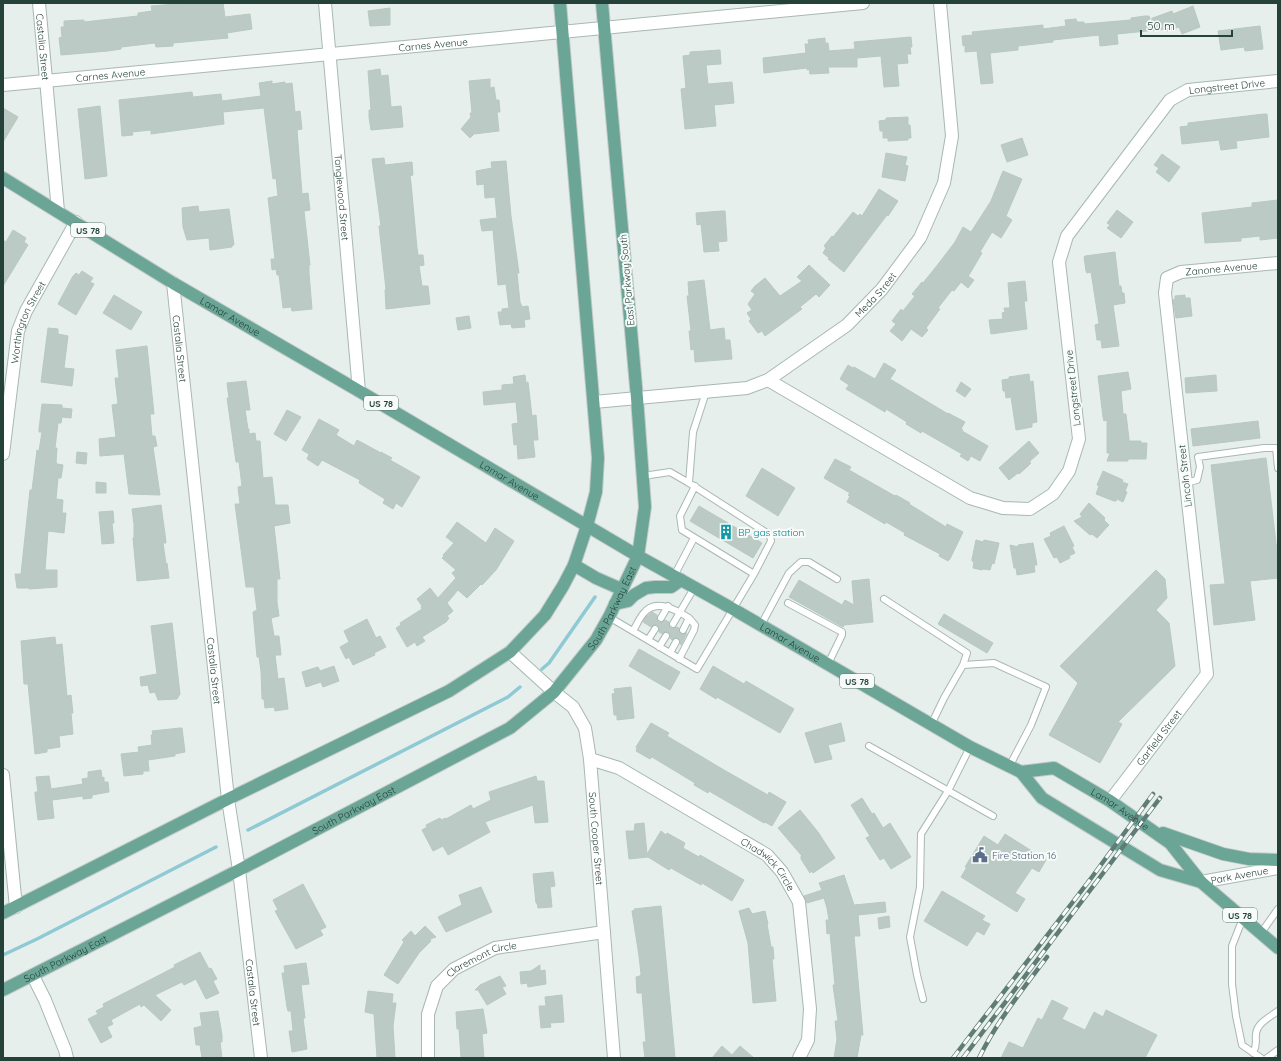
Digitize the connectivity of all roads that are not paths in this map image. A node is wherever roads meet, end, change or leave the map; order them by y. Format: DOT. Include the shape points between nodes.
graph roads {
  1 [pos="39,3"];
  2 [pos="326,3"];
  3 [pos="560,3"];
  4 [pos="602,3"];
  5 [pos="863,3"];
  6 [pos="940,3"];
  7 [pos="605,29"];
  8 [pos="563,32"];
  9 [pos="330,53"];
  10 [pos="47,81"];
  11 [pos="1278,81"];
  12 [pos="3,85"];
  13 [pos="3,178"];
  14 [pos="58,211"];
  15 [pos="76,222"];
  16 [pos="1278,263"];
  17 [pos="1166,278"];
  18 [pos="173,283"];
  19 [pos="768,380"];
  20 [pos="359,390"];
  21 [pos="706,392"];
  22 [pos="637,398"];
  23 [pos="594,402"];
  24 [pos="3,454"];
  25 [pos="1278,468"];
  26 [pos="643,476"];
  27 [pos="1186,483"];
  28 [pos="692,485"];
  29 [pos="587,526"];
  30 [pos="694,538"];
  31 [pos="638,556"];
  32 [pos="574,565"];
  33 [pos="754,574"];
  34 [pos="677,578"];
  35 [pos="837,579"];
  36 [pos="694,588"];
  37 [pos="621,589"];
  38 [pos="884,599"];
  39 [pos="788,603"];
  40 [pos="615,604"];
  41 [pos="668,606"];
  42 [pos="733,609"];
  43 [pos="680,612"];
  44 [pos="609,617"];
  45 [pos="662,618"];
  46 [pos="689,618"];
  47 [pos="673,624"];
  48 [pos="761,625"];
  49 [pos="655,629"];
  50 [pos="682,630"];
  51 [pos="633,631"];
  52 [pos="666,636"];
  53 [pos="648,640"];
  54 [pos="676,642"];
  55 [pos="659,647"];
  56 [pos="510,652"];
  57 [pos="670,653"];
  58 [pos="678,659"];
  59 [pos="828,664"];
  60 [pos="964,665"];
  61 [pos="1207,674"];
  62 [pos="554,692"];
  63 [pos="931,725"];
  64 [pos="869,746"];
  65 [pos="970,747"];
  66 [pos="590,759"];
  67 [pos="1009,767"];
  68 [pos="1021,772"];
  69 [pos="3,775"];
  70 [pos="948,791"];
  71 [pos="228,799"];
  72 [pos="1110,801"];
  73 [pos="993,816"];
  74 [pos="1147,827"];
  75 [pos="1278,860"];
  76 [pos="1278,868"];
  77 [pos="239,870"];
  78 [pos="1201,882"];
  79 [pos="16,906"];
  80 [pos="1278,909"];
  81 [pos="3,913"];
  82 [pos="1243,918"];
  83 [pos="604,932"];
  84 [pos="1261,933"];
  85 [pos="1278,948"];
  86 [pos="33,976"];
  87 [pos="3,990"];
  88 [pos="923,999"];
  89 [pos="1278,1011"];
  90 [pos="1278,1050"];
  91 [pos="1253,1053"];
  92 [pos="67,1058"];
  93 [pos="261,1058"];
  94 [pos="428,1058"];
  95 [pos="614,1058"];
  96 [pos="799,1058"];
  97 [pos="1260,1058"];
  98 [pos="1268,1058"];
  1 -- 10 [label="street, Castalia Street"];
  2 -- 9 [label="street, Tanglewood Street"];
  3 -- 8 [label="main road"];
  4 -- 7 [label="main road, East Parkway South"];
  5 -- 7 [label="street, Carnes Avenue"];
  6 -- 19 [label="street, Meda Street" via="952,136 944,183 920,238 882,289 847,325"];
  7 -- 8 [label="street, Carnes Avenue"];
  7 -- 22 [label="main road, East Parkway South"];
  8 -- 9 [label="street, Carnes Avenue"];
  8 -- 23 [label="main road"];
  9 -- 10 [label="street, Carnes Avenue"];
  9 -- 20 [label="street, Tanglewood Street"];
  10 -- 12 [label="street, Carnes Avenue"];
  10 -- 14 [label="street, Castalia Street"];
  11 -- 19 [label="street, Longstreet Drive" via="1188,90 1170,100 1067,236 1059,262 1078,439 1069,471 1053,494 1030,509 1003,508 970,498"];
  13 -- 14 [label="main road, Lamar Avenue / US 78"];
  14 -- 15 [label="main road, Lamar Avenue / US 78"];
  15 -- 18 [label="main road, Lamar Avenue / US 78"];
  15 -- 24 [label="street, Worthington Street" via="26,311 18,331"];
  16 -- 17 [label="street, Zanone Avenue" via="1181,272"];
  17 -- 27 [label="street, Lincoln Street" via="1165,293"];
  18 -- 20 [label="main road, Lamar Avenue / US 78"];
  18 -- 71 [label="street, Castalia Street"];
  19 -- 21 [label="street, Meda Street" via="747,388"];
  20 -- 29 [label="main road, Lamar Avenue / US 78"];
  21 -- 22 [label="street, Meda Street"];
  21 -- 28 [label="lane" via="693,432"];
  22 -- 23 [label="street, Meda Street"];
  22 -- 26 [label="main road, East Parkway South"];
  23 -- 29 [label="main road" via="598,458 596,492"];
  25 -- 27 [label="lane" via="1276,448 1198,457 1200,467 1197,480"];
  26 -- 28 [label="lane" via="670,472"];
  26 -- 31 [label="main road, East Parkway South" via="645,507"];
  27 -- 61 [label="street, Lincoln Street"];
  28 -- 30 [label="lane" via="680,516 682,530"];
  28 -- 33 [label="lane" via="770,535 771,541"];
  29 -- 31 [label="main road, Lamar Avenue / US 78"];
  29 -- 32 [label="main road"];
  30 -- 33 [label="lane"];
  30 -- 34 [label="lane"];
  31 -- 34 [label="main road, Lamar Avenue / US 78"];
  31 -- 37 [label="main road, South Parkway East"];
  32 -- 37 [label="main road"];
  32 -- 56 [label="main road" via="546,615"];
  33 -- 42 [label="lane"];
  34 -- 36 [label="main road, Lamar Avenue / US 78"];
  34 -- 40 [label="main road" via="671,587 646,588 628,601"];
  35 -- 48 [label="lane" via="809,562 801,562 789,573"];
  36 -- 42 [label="main road, Lamar Avenue / US 78"];
  36 -- 43 [label="lane"];
  37 -- 40 [label="main road, South Parkway East"];
  38 -- 60 [label="lane" via="967,654"];
  39 -- 59 [label="lane" via="842,632"];
  40 -- 44 [label="main road, South Parkway East"];
  41 -- 43 [label="lane"];
  41 -- 45 [label="lane"];
  41 -- 51 [label="lane" via="661,605 643,613"];
  42 -- 48 [label="main road, Lamar Avenue / US 78"];
  42 -- 58 [label="lane" via="696,669"];
  43 -- 46 [label="lane"];
  43 -- 47 [label="lane"];
  44 -- 51 [label="lane"];
  44 -- 62 [label="main road, South Parkway East" via="596,640"];
  46 -- 50 [label="lane"];
  46 -- 58 [label="lane" via="695,625 694,630"];
  48 -- 59 [label="main road, Lamar Avenue / US 78"];
  49 -- 53 [label="lane"];
  51 -- 53 [label="lane"];
  52 -- 55 [label="lane"];
  53 -- 55 [label="lane"];
  54 -- 57 [label="lane"];
  55 -- 57 [label="lane"];
  56 -- 62 [label="street, South Cooper Street"];
  56 -- 71 [label="main road" via="448,691"];
  57 -- 58 [label="lane"];
  59 -- 63 [label="main road, Lamar Avenue / US 78"];
  60 -- 63 [label="lane"];
  60 -- 67 [label="lane" via="994,663 1046,687"];
  61 -- 72 [label="street, Garfield Street"];
  62 -- 66 [label="street, South Cooper Street" via="573,707 585,728"];
  62 -- 77 [label="main road, South Parkway East" via="510,728"];
  63 -- 65 [label="main road, Lamar Avenue / US 78"];
  64 -- 70 [label="lane"];
  65 -- 67 [label="main road, Lamar Avenue / US 78"];
  65 -- 70 [label="lane"];
  66 -- 83 [label="street, South Cooper Street"];
  66 -- 96 [label="street, Chadwick Circle" via="619,768 767,855 782,872 799,902 810,1009 808,1040"];
  67 -- 68 [label="main road, Lamar Avenue / US 78"];
  68 -- 72 [label="main road, Lamar Avenue / US 78" via="1054,768"];
  68 -- 78 [label="main road, Lamar Avenue / US 78" via="1042,798 1160,870"];
  69 -- 79 [label="street"];
  70 -- 73 [label="lane"];
  70 -- 88 [label="lane" via="921,834 920,887 910,937"];
  71 -- 77 [label="street, Castalia Street"];
  71 -- 79 [label="main road"];
  72 -- 74 [label="main road, Lamar Avenue / US 78"];
  74 -- 75 [label="main road" via="1223,854 1249,859"];
  74 -- 78 [label="main road, Lamar Avenue / US 78" via="1170,843"];
  76 -- 78 [label="street, Park Avenue"];
  77 -- 86 [label="main road, South Parkway East"];
  77 -- 93 [label="street, Castalia Street"];
  78 -- 82 [label="main road, Lamar Avenue / US 78"];
  79 -- 81 [label="main road"];
  80 -- 84 [label="lane"];
  82 -- 84 [label="main road, Lamar Avenue / US 78"];
  82 -- 91 [label="lane" via="1232,946 1232,984 1242,1045"];
  83 -- 94 [label="street, Claremont Circle" via="494,948 454,969 437,986 428,1014"];
  83 -- 95 [label="street, South Cooper Street"];
  84 -- 85 [label="main road, Lamar Avenue / US 78"];
  86 -- 87 [label="main road, South Parkway East"];
  86 -- 92 [label="street"];
  89 -- 91 [label="lane" via="1259,1025 1256,1034 1257,1044"];
  90 -- 98 [label="lane"];
  91 -- 97 [label="lane"];
}
